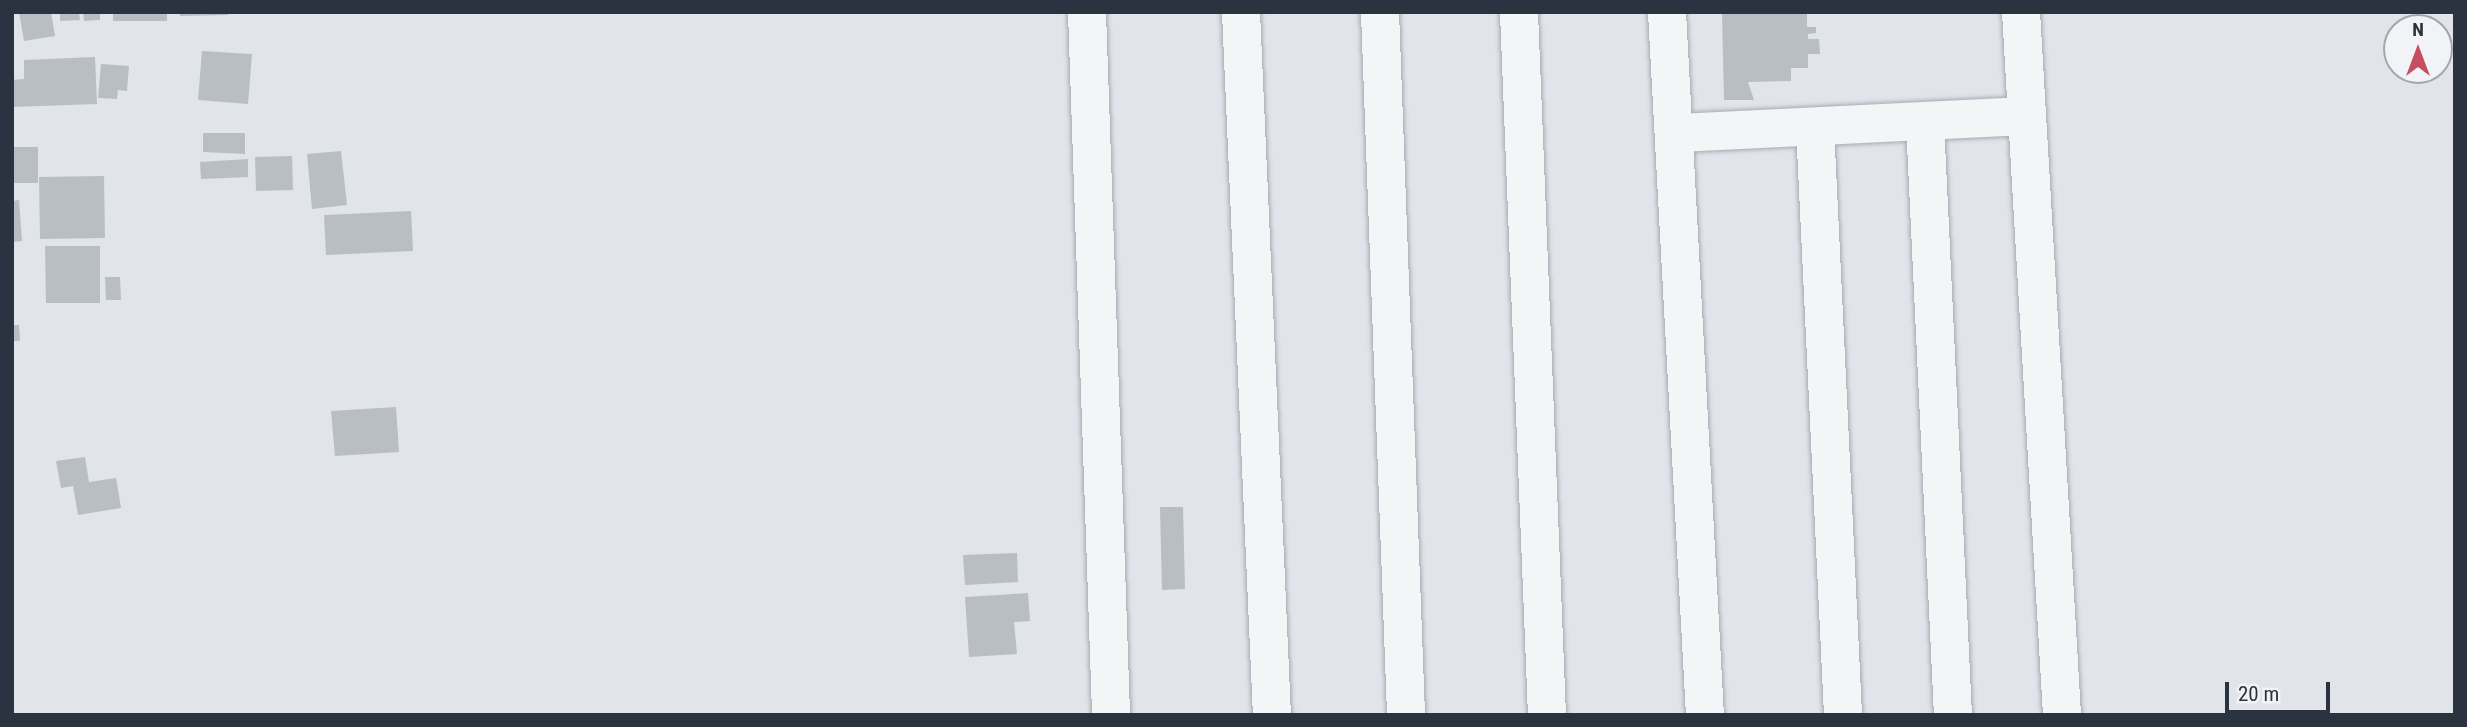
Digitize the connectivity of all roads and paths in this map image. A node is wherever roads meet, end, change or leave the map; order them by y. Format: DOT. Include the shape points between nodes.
graph roads {
  1 [pos="1087,12"];
  2 [pos="1241,12"];
  3 [pos="1380,12"];
  4 [pos="1519,12"];
  5 [pos="1667,12"];
  6 [pos="2021,12"];
  7 [pos="2027,116"];
  8 [pos="1925,122"];
  9 [pos="1815,127"];
  10 [pos="1677,133"];
  11 [pos="1111,715"];
  12 [pos="1272,715"];
  13 [pos="1406,715"];
  14 [pos="1547,715"];
  15 [pos="1705,715"];
  16 [pos="1843,715"];
  17 [pos="1953,715"];
  18 [pos="2062,715"];
  1 -- 11 [label="street"];
  2 -- 12 [label="street"];
  3 -- 13 [label="street"];
  4 -- 14 [label="street"];
  5 -- 10 [label="street"];
  6 -- 7 [label="street"];
  7 -- 8 [label="street"];
  7 -- 18 [label="street"];
  8 -- 9 [label="street"];
  8 -- 17 [label="street"];
  9 -- 10 [label="street"];
  9 -- 16 [label="street"];
  10 -- 15 [label="street"];
}
